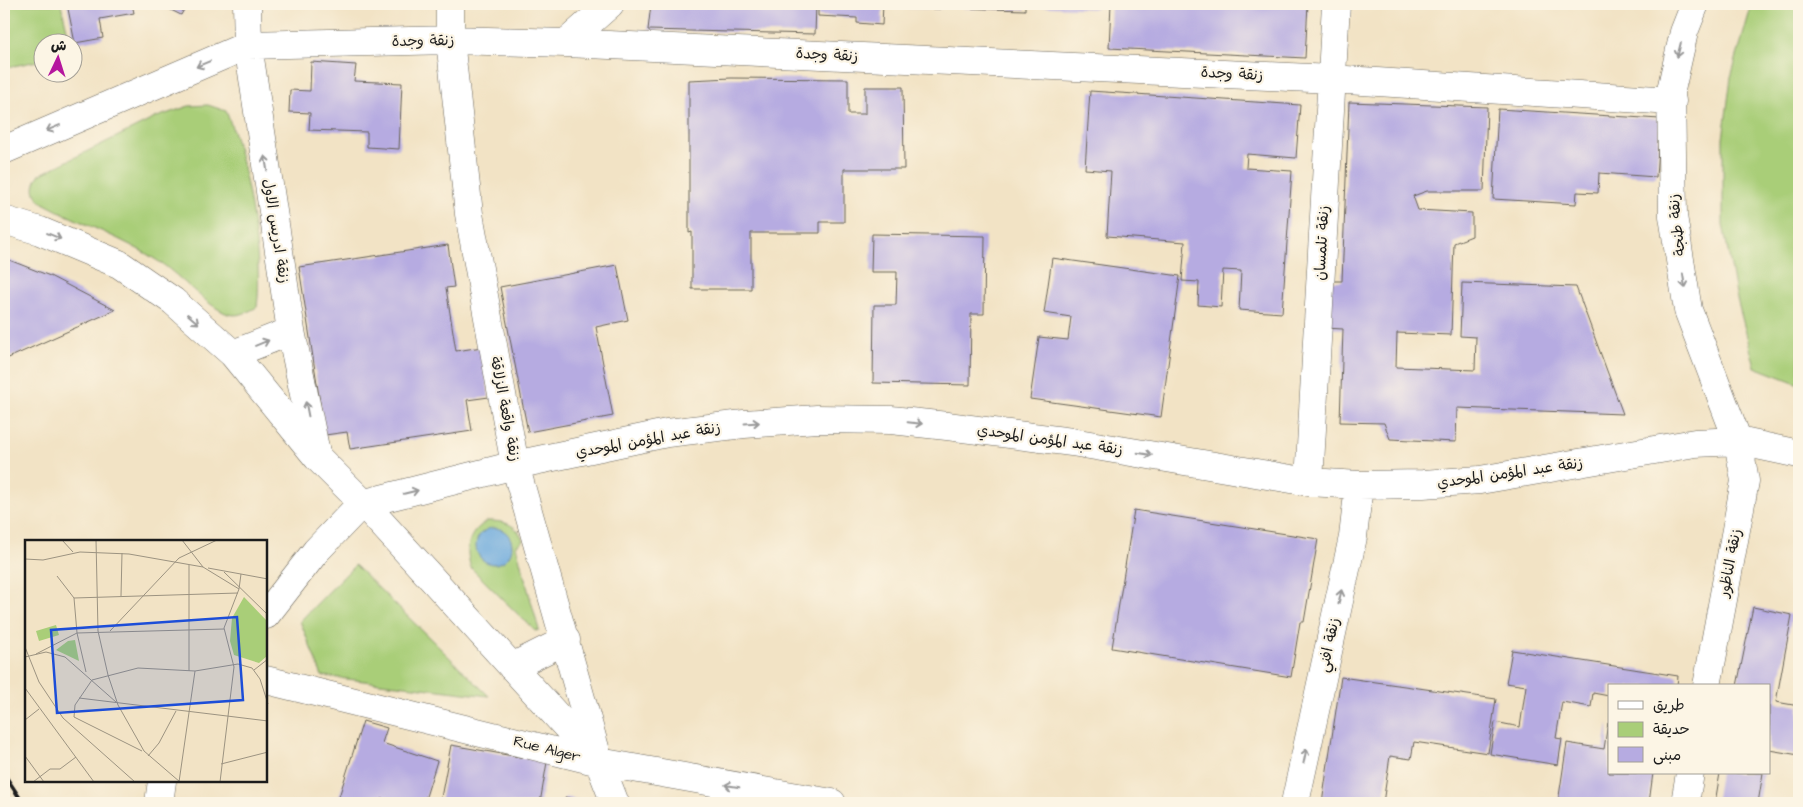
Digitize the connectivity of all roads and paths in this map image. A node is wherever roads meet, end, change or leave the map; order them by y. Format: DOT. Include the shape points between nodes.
graph roads {
  1 [pos="247,4"];
  2 [pos="450,4"];
  3 [pos="610,4"];
  4 [pos="1336,4"];
  5 [pos="1695,4"];
  6 [pos="450,40"];
  7 [pos="566,43"];
  8 [pos="248,45"];
  9 [pos="1331,79"];
  10 [pos="1672,101"];
  11 [pos="4,150"];
  12 [pos="5,217"];
  13 [pos="291,331"];
  14 [pos="233,354"];
  15 [pos="1738,441"];
  16 [pos="1799,454"];
  17 [pos="317,457"];
  18 [pos="515,465"];
  19 [pos="1309,482"];
  20 [pos="1359,485"];
  21 [pos="364,504"];
  22 [pos="268,612"];
  23 [pos="566,640"];
  24 [pos="512,667"];
  25 [pos="268,680"];
  26 [pos="1707,684"];
  27 [pos="599,762"];
  28 [pos="1690,774"];
  29 [pos="162,782"];
  30 [pos="159,803"];
  31 [pos="615,803"];
  32 [pos="832,803"];
  33 [pos="1295,803"];
  34 [pos="1685,803"];
  1 -- 8 [label="street, زنقة ادريس الاول"];
  2 -- 6 [label="street, زنقة واقعة الزلاقة"];
  3 -- 7 [label="street"];
  4 -- 9 [label="street, زنقة تلمسان"];
  5 -- 10 [label="street, زنقة طنجة, one-way" via="1678,54"];
  6 -- 7 [label="street, زنقة وجدة"];
  6 -- 8 [label="street, زنقة وجدة"];
  6 -- 18 [label="street, زنقة واقعة الزلاقة" via="468,214"];
  7 -- 9 [label="street, زنقة وجدة"];
  8 -- 11 [label="street, زنقة وجدة, one-way"];
  13 -- 8 [label="street, زنقة ادريس الاول, one-way"];
  9 -- 10 [label="street, زنقة وجدة"];
  9 -- 19 [label="street, زنقة تلمسان"];
  10 -- 15 [label="street, زنقة طنجة, one-way" via="1673,216 1688,310"];
  12 -- 14 [label="street, one-way" via="119,264 172,301"];
  14 -- 13 [label="street, one-way"];
  17 -- 13 [label="street, زنقة ادريس الاول, one-way"];
  14 -- 17 [label="street"];
  15 -- 16 [label="street, زنقة عبد المؤمن الموحدي"];
  15 -- 20 [label="street, زنقة عبد المؤمن الموحدي" via="1695,443 1480,480"];
  15 -- 26 [label="street, زنقة الناظور" via="1745,481"];
  17 -- 21 [label="street"];
  18 -- 19 [label="street, زنقة عبد المؤمن الموحدي, one-way" via="667,433 817,419 882,420 1009,432"];
  21 -- 18 [label="street, زنقة عبد المؤمن الموحدي, one-way"];
  18 -- 23 [label="street, زنقة واقعة الزلاقة"];
  19 -- 20 [label="street, زنقة عبد المؤمن الموحدي"];
  33 -- 20 [label="street, زنقة افني, one-way" via="1353,537"];
  21 -- 22 [label="street" via="316,551"];
  21 -- 24 [label="street"];
  23 -- 24 [label="street"];
  23 -- 27 [label="street, زنقة واقعة الزلاقة"];
  24 -- 27 [label="street"];
  25 -- 27 [label="street, Rue Alger"];
  27 -- 31 [label="street, زنقة واقعة الزلاقة"];
  32 -- 27 [label="street, Rue Alger, one-way"];
  28 -- 34 [label="street"];
  29 -- 30 [label="street"];
}
